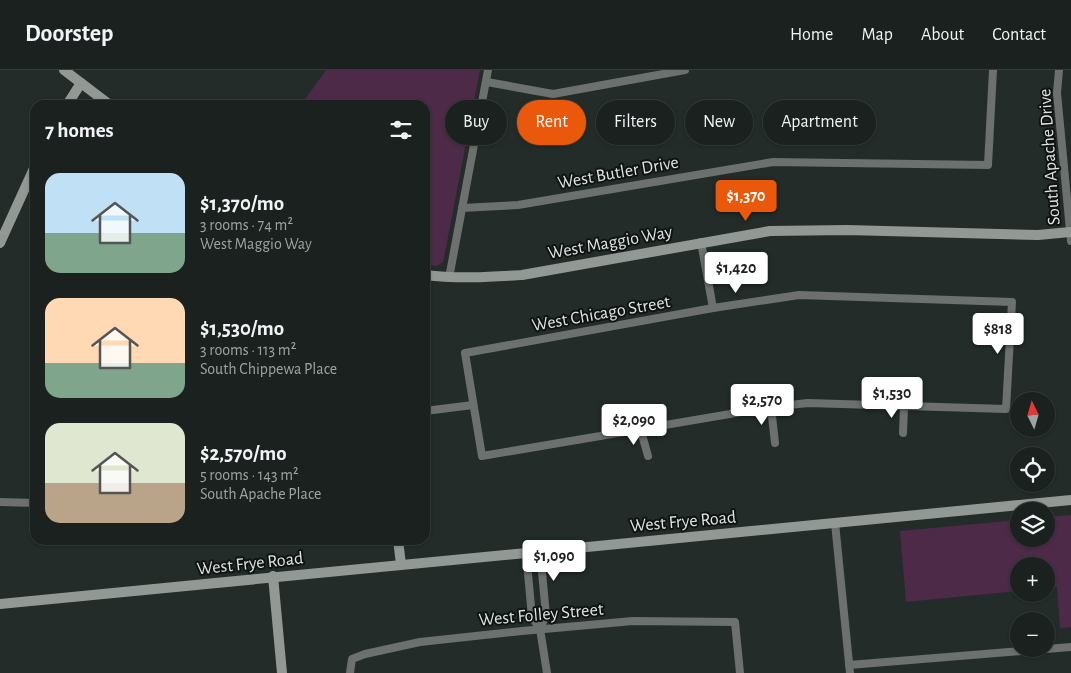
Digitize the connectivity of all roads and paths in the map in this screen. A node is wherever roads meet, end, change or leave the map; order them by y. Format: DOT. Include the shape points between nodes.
graph roads {
  1 [pos="64,70"];
  2 [pos="488,70"];
  3 [pos="685,70"];
  4 [pos="993,70"];
  5 [pos="1059,70"];
  6 [pos="487,82"];
  7 [pos="81,83"];
  8 [pos="70,100"];
  9 [pos="103,100"];
  10 [pos="1067,175"];
  11 [pos="30,177"];
  12 [pos="462,208"];
  13 [pos="1070,236"];
  14 [pos="701,242"];
  15 [pos="0,243"];
  16 [pos="430,275"];
  17 [pos="448,278"];
  18 [pos="713,308"];
  19 [pos="473,405"];
  20 [pos="904,406"];
  21 [pos="771,407"];
  22 [pos="430,410"];
  23 [pos="641,430"];
  24 [pos="903,432"];
  25 [pos="775,443"];
  26 [pos="648,456"];
  27 [pos="1071,500"];
  28 [pos="0,502"];
  29 [pos="30,503"];
  30 [pos="835,523"];
  31 [pos="398,545"];
  32 [pos="540,551"];
  33 [pos="526,552"];
  34 [pos="400,564"];
  35 [pos="273,576"];
  36 [pos="0,604"];
  37 [pos="540,629"];
  38 [pos="1071,647"];
  39 [pos="850,669"];
  40 [pos="282,673"];
  41 [pos="350,673"];
  42 [pos="546,673"];
  43 [pos="740,673"];
  1 -- 7 [label="street"];
  2 -- 6 [label="street"];
  3 -- 6 [label="street" via="553,94"];
  4 -- 12 [label="street, West Butler Drive" via="988,165 773,162 518,205"];
  5 -- 10 [label="street, South Apache Drive" via="1057,93"];
  6 -- 12 [label="street"];
  7 -- 8 [label="street"];
  7 -- 9 [label="street"];
  10 -- 13 [label="street, South Apache Drive"];
  11 -- 15 [label="street"];
  12 -- 17 [label="street"];
  13 -- 14 [label="street, West Maggio Way" via="805,229"];
  14 -- 17 [label="street, West Maggio Way" via="522,275"];
  14 -- 18 [label="street"];
  16 -- 17 [label="street, West Maggio Way"];
  18 -- 19 [label="street, West Chicago Street" via="465,353"];
  18 -- 20 [label="street, West Chicago Street" via="799,296 1012,302 1006,410"];
  19 -- 22 [label="street"];
  19 -- 23 [label="street" via="482,456"];
  20 -- 21 [label="street" via="808,403"];
  20 -- 24 [label="street"];
  21 -- 23 [label="street"];
  21 -- 25 [label="street"];
  23 -- 26 [label="street"];
  27 -- 30 [label="street, West Frye Road"];
  28 -- 29 [label="street"];
  30 -- 32 [label="street, West Frye Road"];
  30 -- 39 [label="street"];
  31 -- 34 [label="street"];
  32 -- 33 [label="street, West Frye Road"];
  32 -- 37 [label="street" via="546,615"];
  33 -- 34 [label="street, West Frye Road"];
  33 -- 37 [label="street" via="532,616"];
  34 -- 35 [label="street, West Frye Road"];
  35 -- 36 [label="street, West Frye Road"];
  35 -- 40 [label="street"];
  37 -- 41 [label="street, West Folley Street" via="420,642 366,654 352,659"];
  37 -- 42 [label="street"];
  37 -- 43 [label="street, West Folley Street" via="633,621 734,622"];
  38 -- 39 [label="street"];
}
